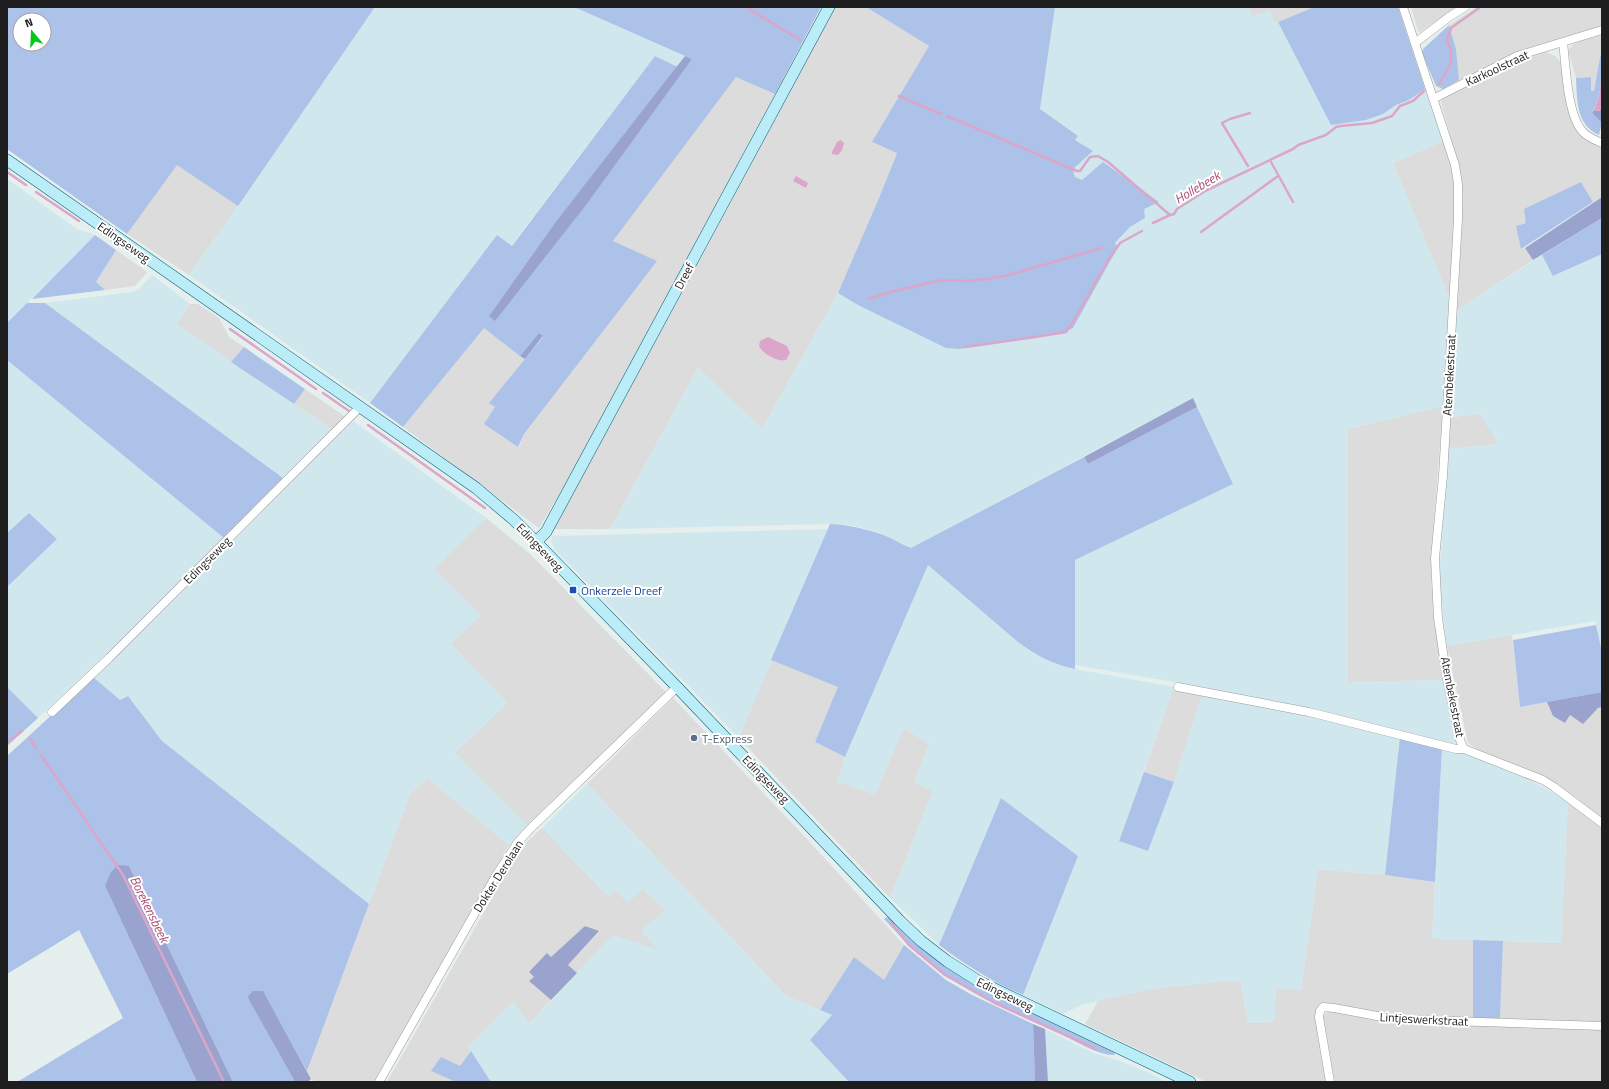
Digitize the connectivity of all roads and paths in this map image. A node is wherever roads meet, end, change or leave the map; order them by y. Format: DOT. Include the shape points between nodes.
graph roads {
  1 [pos="829,7"];
  2 [pos="1403,7"];
  3 [pos="1465,7"];
  4 [pos="1602,30"];
  5 [pos="1563,42"];
  6 [pos="1415,43"];
  7 [pos="1433,99"];
  8 [pos="1602,143"];
  9 [pos="7,160"];
  10 [pos="360,407"];
  11 [pos="536,542"];
  12 [pos="678,687"];
  13 [pos="1178,687"];
  14 [pos="52,712"];
  15 [pos="1464,749"];
  16 [pos="1602,823"];
  17 [pos="1602,1026"];
  18 [pos="379,1082"];
  19 [pos="1190,1082"];
  20 [pos="1330,1082"];
  1 -- 11 [label="main road, Dreef" via="546,532"];
  2 -- 6 [label="street, Atembekestraat"];
  3 -- 6 [label="street"];
  4 -- 5 [label="street, Karkoolstraat"];
  5 -- 7 [label="street, Karkoolstraat" via="1517,56"];
  5 -- 8 [label="street" via="1572,112 1583,132"];
  6 -- 7 [label="street, Atembekestraat"];
  7 -- 15 [label="street, Atembekestraat" via="1455,165 1458,184 1458,219 1436,558 1441,642"];
  9 -- 10 [label="main road, Edingseweg"];
  10 -- 11 [label="main road, Edingseweg" via="476,488"];
  10 -- 14 [label="street, Edingseweg"];
  11 -- 12 [label="main road, Edingseweg"];
  12 -- 18 [label="street, Dokter Derolaan" via="518,842 497,874"];
  12 -- 19 [label="main road, Edingseweg" via="899,920 946,962 980,982"];
  13 -- 15 [label="street, Atembekestraat" via="1309,712"];
  15 -- 16 [label="street, Atembekestraat" via="1543,780"];
  17 -- 20 [label="street, Lintjeswerkstraat" via="1393,1019 1323,1008 1319,1017"];
}
